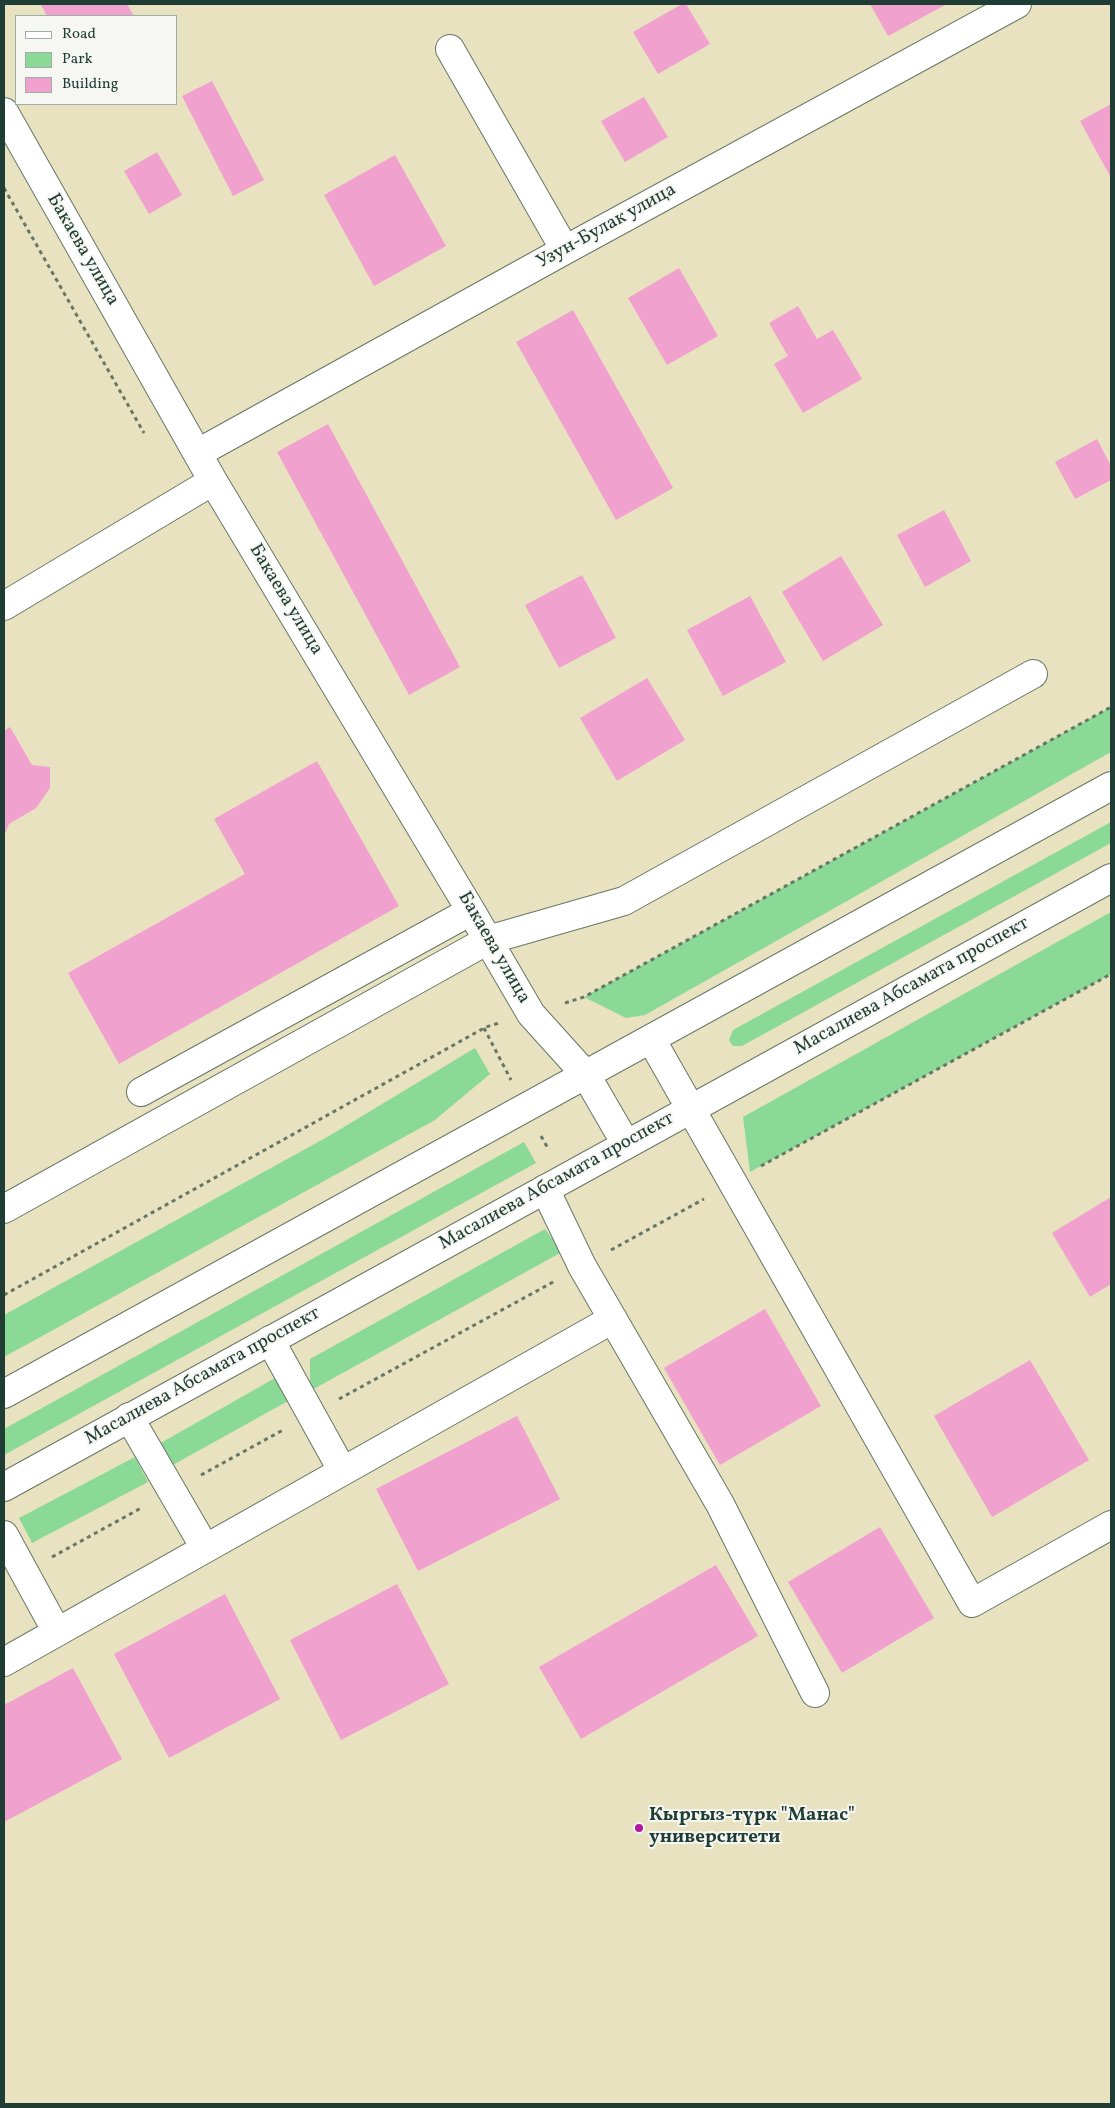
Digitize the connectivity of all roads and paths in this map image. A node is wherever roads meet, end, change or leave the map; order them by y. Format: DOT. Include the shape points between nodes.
graph roads {
  1 [pos="1017,4"];
  2 [pos="450,49"];
  3 [pos="4,112"];
  4 [pos="4,188"];
  5 [pos="565,250"];
  6 [pos="144,433"];
  7 [pos="198,453"];
  8 [pos="213,481"];
  9 [pos="4,606"];
  10 [pos="1033,674"];
  11 [pos="1111,707"];
  12 [pos="1111,786"];
  13 [pos="1111,878"];
  14 [pos="471,911"];
  15 [pos="488,940"];
  16 [pos="573,1000"];
  17 [pos="651,1039"];
  18 [pos="586,1075"];
  19 [pos="513,1083"];
  20 [pos="141,1092"];
  21 [pos="691,1109"];
  22 [pos="537,1129"];
  23 [pos="626,1144"];
  24 [pos="552,1157"];
  25 [pos="545,1189"];
  26 [pos="4,1209"];
  27 [pos="4,1295"];
  28 [pos="613,1318"];
  29 [pos="270,1340"];
  30 [pos="4,1394"];
  31 [pos="130,1417"];
  32 [pos="342,1470"];
  33 [pos="4,1487"];
  34 [pos="1111,1525"];
  35 [pos="4,1535"];
  36 [pos="205,1548"];
  37 [pos="57,1632"];
  38 [pos="4,1662"];
  39 [pos="815,1693"];
  1 -- 5 [label="street, Узун-Булак улица"];
  2 -- 5 [label="street"];
  3 -- 7 [label="street, Бакаева улица"];
  4 -- 6 [label="path"];
  5 -- 7 [label="street, Узун-Булак улица"];
  7 -- 8 [label="street, Бакаева улица"];
  8 -- 9 [label="street"];
  8 -- 14 [label="street, Бакаева улица"];
  10 -- 15 [label="street" via="624,901"];
  11 -- 16 [label="path" via="584,997"];
  12 -- 17 [label="street"];
  13 -- 21 [label="street, Масалиева Абсамата проспект"];
  14 -- 15 [label="street, Бакаева улица"];
  14 -- 20 [label="street"];
  15 -- 18 [label="street, Бакаева улица" via="531,1014"];
  15 -- 26 [label="street"];
  17 -- 18 [label="street"];
  17 -- 21 [label="street"];
  18 -- 23 [label="street, Бакаева улица"];
  18 -- 30 [label="street"];
  19 -- 27 [label="path" via="485,1027"];
  21 -- 23 [label="street, Масалиева Абсамата проспект"];
  21 -- 34 [label="street" via="972,1602"];
  22 -- 24 [label="path"];
  23 -- 25 [label="street, Масалиева Абсамата проспект"];
  25 -- 28 [label="street" via="582,1266"];
  25 -- 29 [label="street, Масалиева Абсамата проспект"];
  28 -- 32 [label="street"];
  28 -- 39 [label="street" via="720,1504"];
  29 -- 31 [label="street, Масалиева Абсамата проспект"];
  29 -- 32 [label="street"];
  31 -- 33 [label="street, Масалиева Абсамата проспект"];
  31 -- 36 [label="street"];
  32 -- 36 [label="street"];
  35 -- 37 [label="street"];
  36 -- 37 [label="street"];
  37 -- 38 [label="street"];
}
